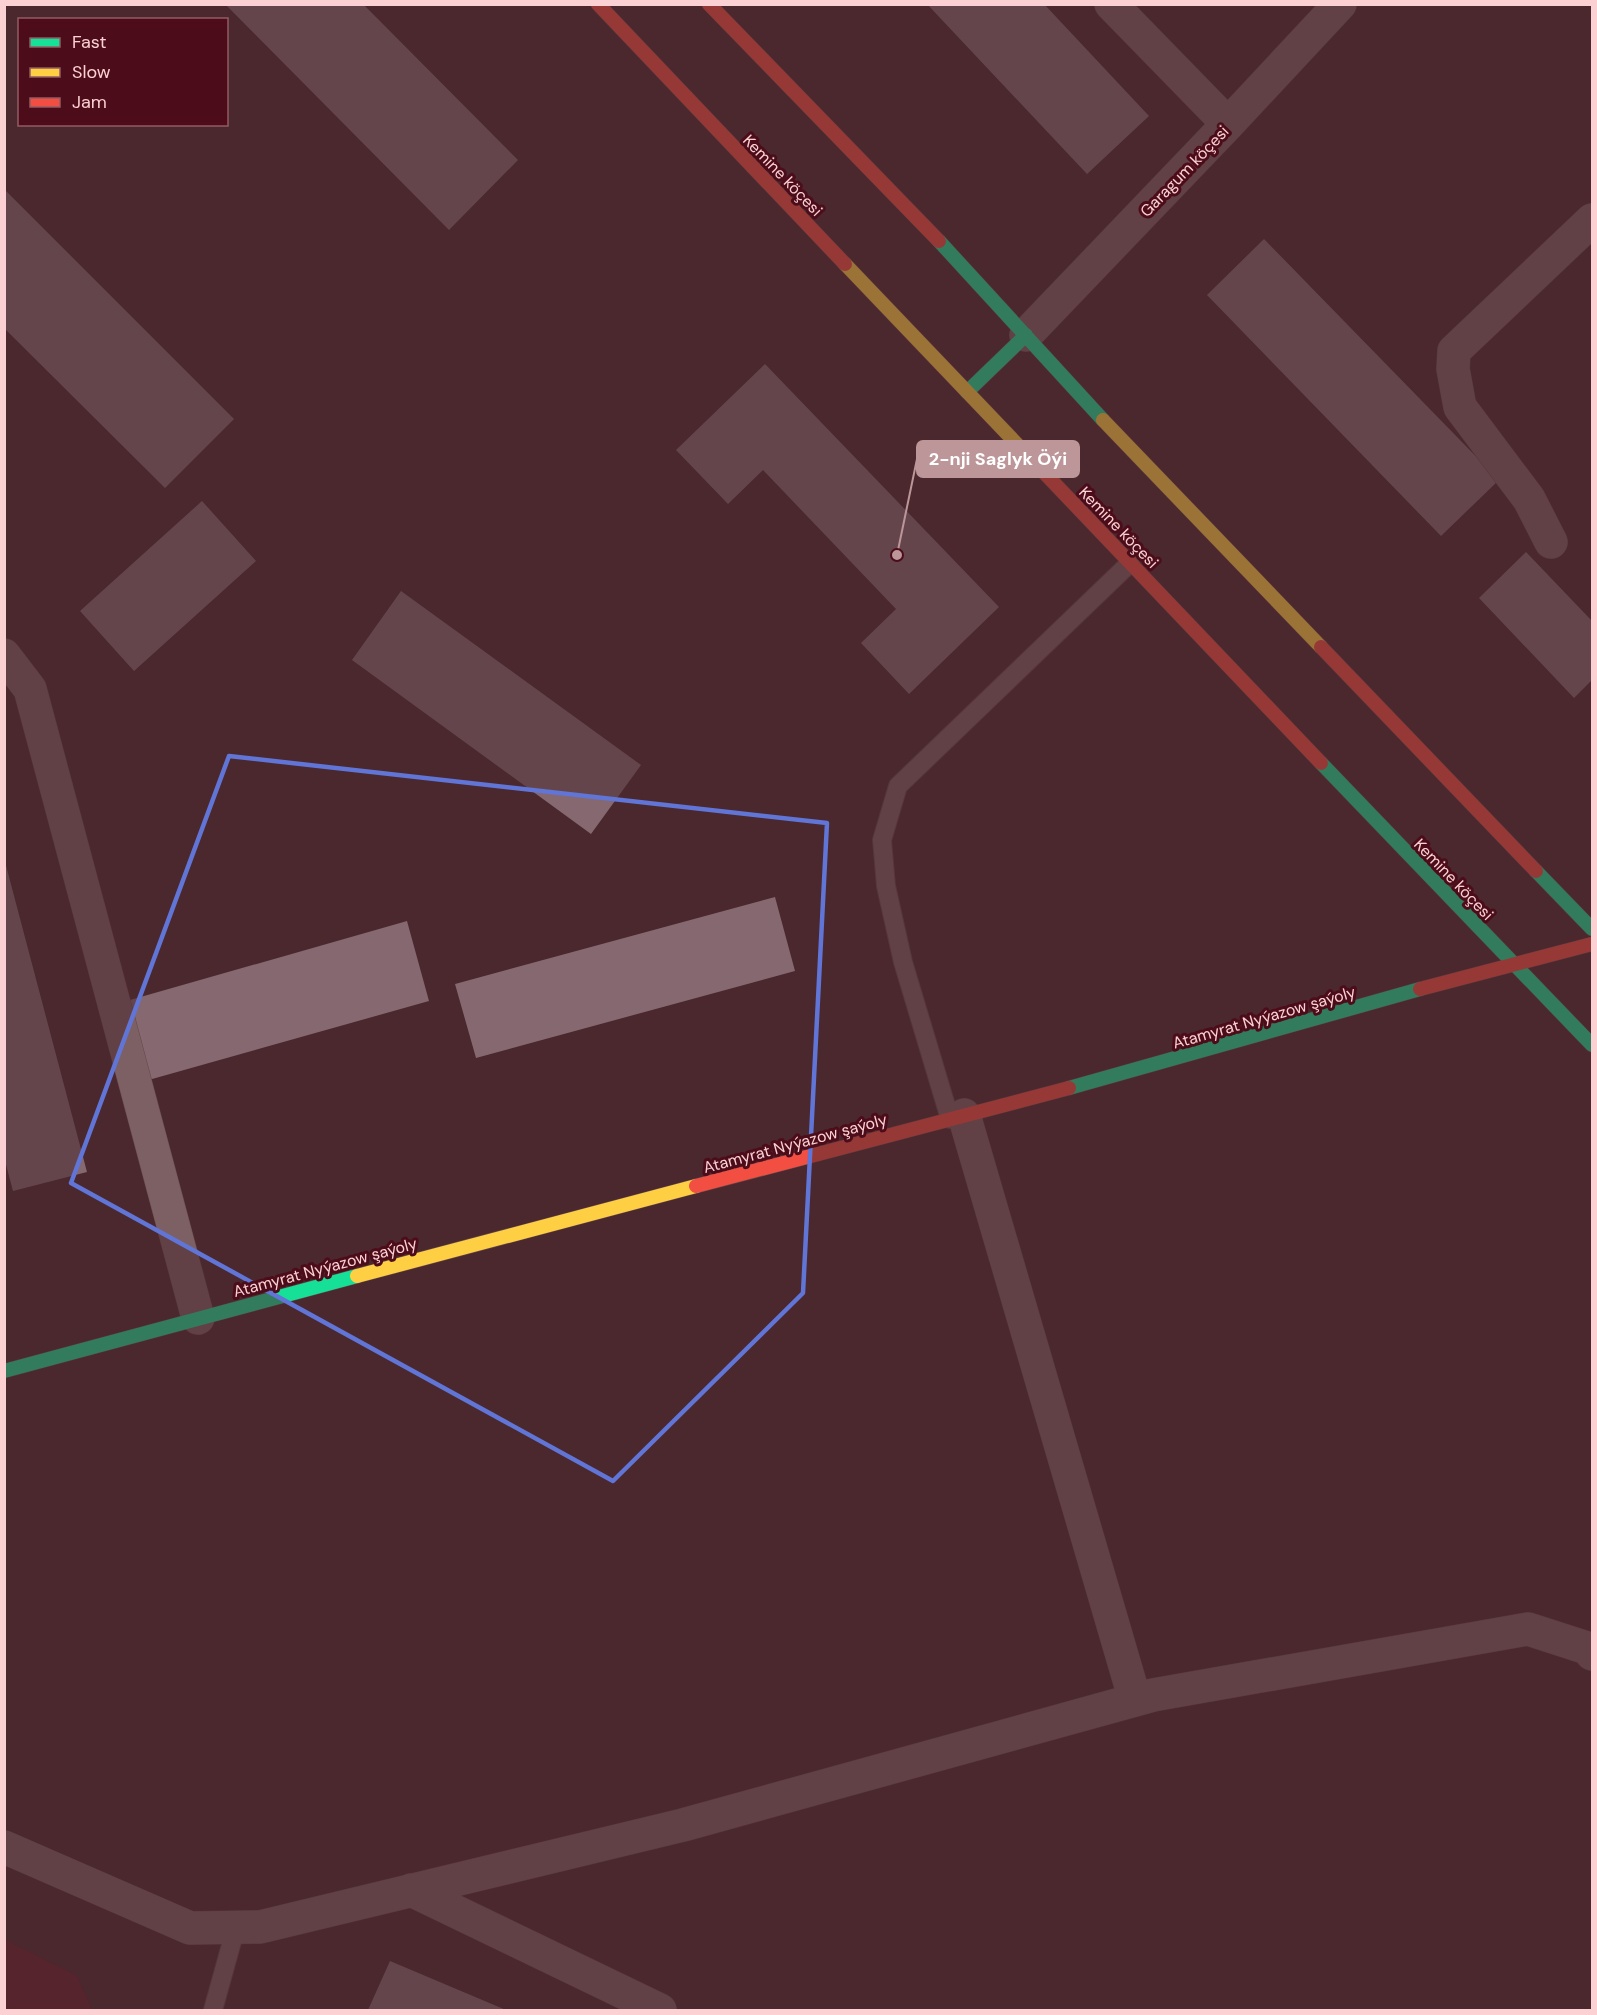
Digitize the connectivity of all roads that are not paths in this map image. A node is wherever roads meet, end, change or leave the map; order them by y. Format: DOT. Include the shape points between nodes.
graph roads {
  1 [pos="598,4"];
  2 [pos="709,4"];
  3 [pos="1111,4"];
  4 [pos="1340,4"];
  5 [pos="1228,124"];
  6 [pos="1593,220"];
  7 [pos="1026,335"];
  8 [pos="967,392"];
  9 [pos="1551,542"];
  10 [pos="1130,563"];
  11 [pos="4,655"];
  12 [pos="1593,929"];
  13 [pos="1593,944"];
  14 [pos="1513,963"];
  15 [pos="1593,1044"];
  16 [pos="957,1117"];
  17 [pos="198,1318"];
  18 [pos="4,1371"];
  19 [pos="1593,1654"];
  20 [pos="1135,1700"];
  21 [pos="4,1847"];
  22 [pos="411,1890"];
  23 [pos="236,1927"];
  24 [pos="213,2010"];
  25 [pos="660,2010"];
  1 -- 8 [label="main road, Kemine köçesi"];
  2 -- 7 [label="main road"];
  3 -- 5 [label="street"];
  4 -- 5 [label="street, Garagum köçesi"];
  5 -- 7 [label="street, Garagum köçesi"];
  6 -- 9 [label="street" via="1454,351 1452,369 1460,407 1529,499"];
  7 -- 8 [label="main road"];
  7 -- 12 [label="main road"];
  8 -- 10 [label="main road, Kemine köçesi"];
  10 -- 14 [label="main road, Kemine köçesi"];
  10 -- 16 [label="lane" via="898,786 882,840 886,886 903,962"];
  11 -- 17 [label="street" via="30,689"];
  13 -- 14 [label="main road, Atamyrat Nyýazow şaýoly"];
  14 -- 15 [label="main road, Kemine köçesi"];
  14 -- 16 [label="main road, Atamyrat Nyýazow şaýoly"];
  16 -- 17 [label="main road, Atamyrat Nyýazow şaýoly"];
  16 -- 20 [label="street"];
  17 -- 18 [label="main road, Atamyrat Nyýazow şaýoly"];
  19 -- 20 [label="street" via="1587,1648 1528,1629"];
  20 -- 22 [label="street" via="683,1825"];
  21 -- 23 [label="street" via="190,1928"];
  22 -- 23 [label="street" via="260,1927"];
  22 -- 25 [label="street"];
  23 -- 24 [label="lane"];
}
